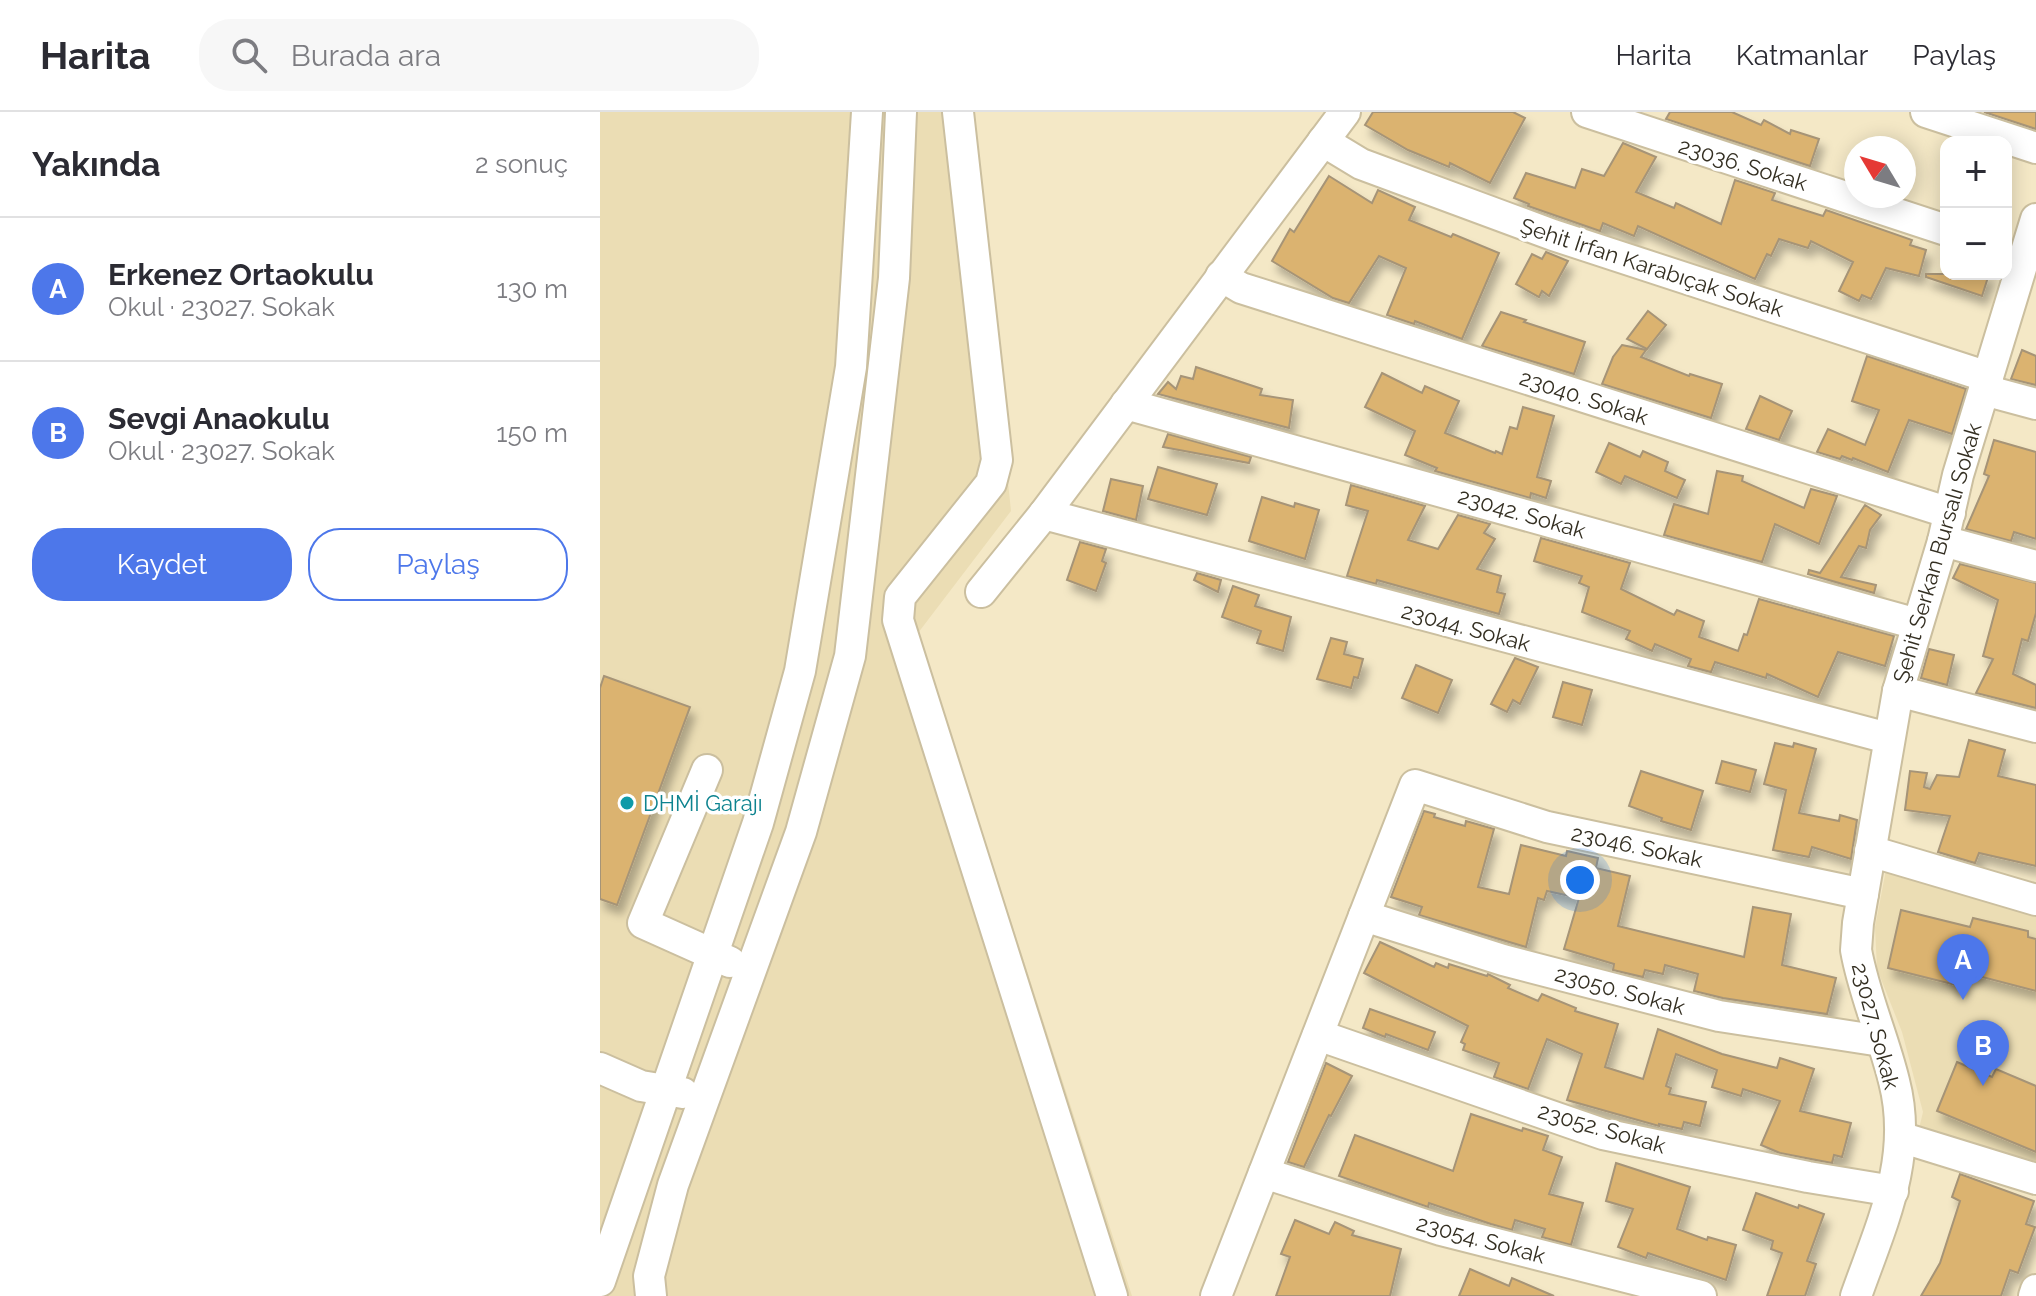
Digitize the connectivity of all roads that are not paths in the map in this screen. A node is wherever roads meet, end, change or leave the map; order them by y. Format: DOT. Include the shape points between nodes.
graph roads {
  1 [pos="867,112"];
  2 [pos="901,112"];
  3 [pos="958,112"];
  4 [pos="1345,112"];
  5 [pos="1587,112"];
  6 [pos="1926,112"];
  7 [pos="1323,141"];
  8 [pos="2036,148"];
  9 [pos="1940,228"];
  10 [pos="2027,236"];
  11 [pos="1221,276"];
  12 [pos="1986,384"];
  13 [pos="1126,404"];
  14 [pos="2036,404"];
  15 [pos="1044,514"];
  16 [pos="1947,527"];
  17 [pos="2036,566"];
  18 [pos="981,592"];
  19 [pos="1917,624"];
  20 [pos="1898,691"];
  21 [pos="2036,727"];
  22 [pos="1888,738"];
  23 [pos="707,770"];
  24 [pos="1870,851"];
  25 [pos="1863,894"];
  26 [pos="2036,900"];
  27 [pos="1364,916"];
  28 [pos="712,955"];
  29 [pos="751,969"];
  30 [pos="1318,1035"];
  31 [pos="1881,1041"];
  32 [pos="600,1068"];
  33 [pos="665,1090"];
  34 [pos="705,1096"];
  35 [pos="1900,1137"];
  36 [pos="1264,1173"];
  37 [pos="2036,1179"];
  38 [pos="1893,1191"];
  39 [pos="600,1281"];
  40 [pos="651,1296"];
  41 [pos="1112,1296"];
  42 [pos="1216,1296"];
  43 [pos="1701,1296"];
  44 [pos="1856,1296"];
  1 -- 28 [label="street" via="851,367 800,671 758,823"];
  2 -- 29 [label="street" via="894,278 850,656 801,832"];
  3 -- 41 [label="street" via="997,460 991,483 900,597 898,620"];
  4 -- 7 [label="street"];
  5 -- 9 [label="street, 23036. Sokak"];
  6 -- 8 [label="street"];
  7 -- 11 [label="street"];
  7 -- 12 [label="street, Şehit İrfan Karabıçak Sokak" via="1361,164 1553,235"];
  10 -- 12 [label="street, Şehit Serkan Bursalı Sokak"];
  11 -- 13 [label="street"];
  11 -- 16 [label="street, 23040. Sokak" via="1241,288"];
  12 -- 14 [label="street, Şehit İrfan Karabıçak Sokak"];
  12 -- 16 [label="street, Şehit Serkan Bursalı Sokak"];
  13 -- 15 [label="street"];
  13 -- 19 [label="street, 23042. Sokak"];
  15 -- 18 [label="street"];
  15 -- 22 [label="street, 23044. Sokak"];
  16 -- 17 [label="street, 23040. Sokak"];
  16 -- 19 [label="street, Şehit Serkan Bursalı Sokak"];
  19 -- 20 [label="street, Şehit Serkan Bursalı Sokak"];
  20 -- 21 [label="street"];
  20 -- 22 [label="street, Şehit Serkan Bursalı Sokak"];
  22 -- 24 [label="street, Şehit Serkan Bursalı Sokak"];
  23 -- 28 [label="street" via="643,923"];
  24 -- 25 [label="street, Şehit Serkan Bursalı Sokak"];
  24 -- 26 [label="street"];
  25 -- 27 [label="street, 23046. Sokak" via="1547,827 1415,785"];
  25 -- 31 [label="street, 23027. Sokak" via="1856,950"];
  27 -- 30 [label="street"];
  27 -- 31 [label="street, 23050. Sokak" via="1503,960 1719,1016"];
  28 -- 29 [label="street"];
  28 -- 33 [label="street"];
  29 -- 34 [label="street"];
  30 -- 36 [label="street"];
  30 -- 38 [label="street, 23052. Sokak" via="1603,1134"];
  31 -- 35 [label="street, 23027. Sokak" via="1895,1083"];
  32 -- 33 [label="street"];
  33 -- 34 [label="street"];
  33 -- 39 [label="street"];
  34 -- 40 [label="street" via="673,1185 649,1276"];
  35 -- 37 [label="street"];
  35 -- 38 [label="street, 23027. Sokak"];
  36 -- 42 [label="street"];
  36 -- 43 [label="street, 23054. Sokak" via="1441,1230"];
  38 -- 44 [label="street, 23027. Sokak"];
}
